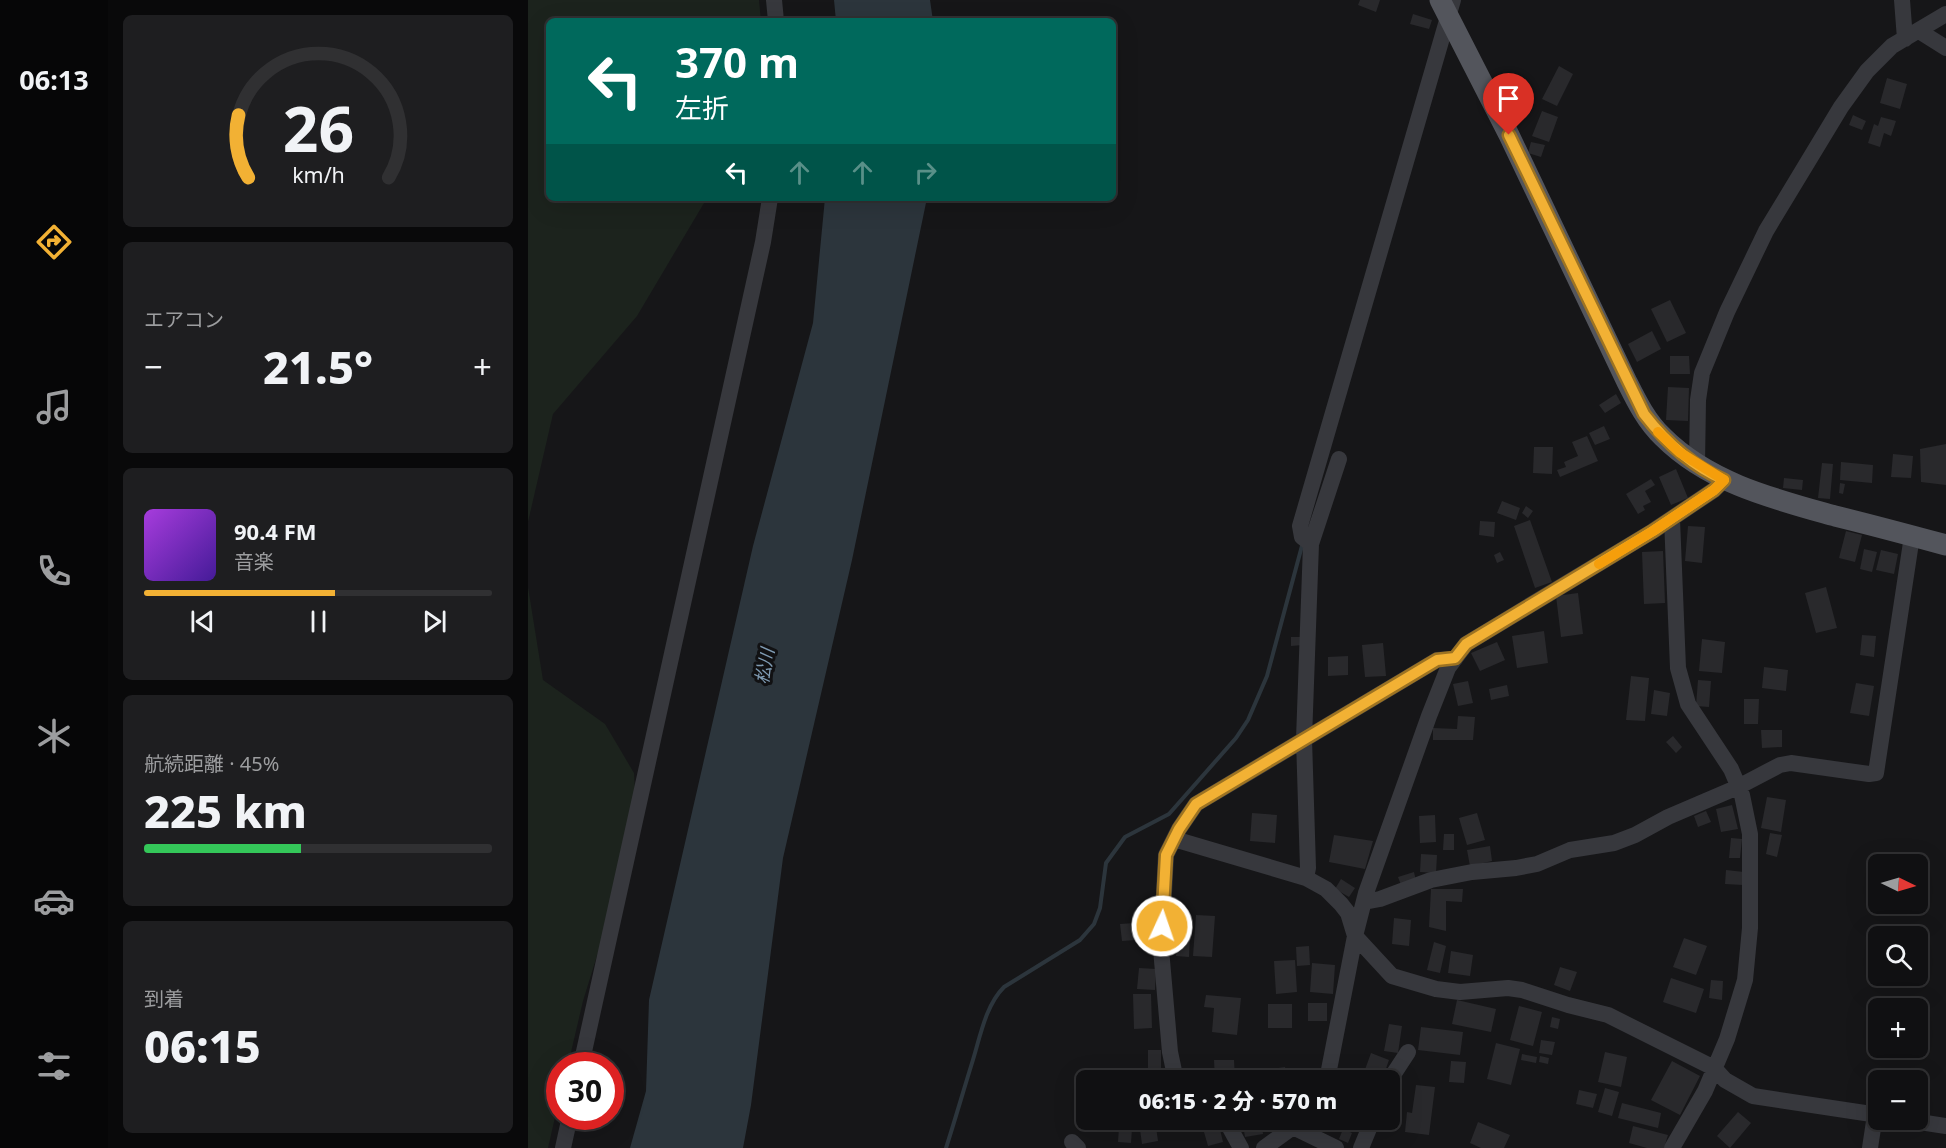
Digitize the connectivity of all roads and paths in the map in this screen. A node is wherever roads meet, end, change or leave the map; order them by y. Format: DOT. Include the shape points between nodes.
graph roads {
  1 [pos="774,0"];
  2 [pos="1902,0"];
  3 [pos="1447,5"];
  4 [pos="1946,15"];
  5 [pos="776,18"];
  6 [pos="1912,35"];
  7 [pos="1946,48"];
  8 [pos="770,201"];
  9 [pos="1339,459"];
  10 [pos="1698,464"];
  11 [pos="1724,480"];
  12 [pos="1672,519"];
  13 [pos="1912,536"];
  14 [pos="1311,544"];
  15 [pos="1946,545"];
  16 [pos="1455,658"];
  17 [pos="1304,740"];
  18 [pos="1738,787"];
  19 [pos="1174,839"];
  20 [pos="1306,879"];
  21 [pos="1364,902"];
  22 [pos="1355,936"];
  23 [pos="584,1052"];
  24 [pos="1408,1052"];
  25 [pos="1714,1068"];
  26 [pos="1174,1070"];
  27 [pos="1329,1070"];
  28 [pos="1396,1070"];
  29 [pos="1868,1114"];
  30 [pos="1928,1123"];
  31 [pos="1946,1126"];
  32 [pos="566,1130"];
  33 [pos="1231,1130"];
  34 [pos="1289,1130"];
  35 [pos="1309,1130"];
  36 [pos="1368,1130"];
  37 [pos="1873,1130"];
  38 [pos="1270,1146"];
  39 [pos="562,1148"];
  40 [pos="1241,1148"];
  41 [pos="1336,1148"];
  42 [pos="1361,1148"];
  43 [pos="1672,1148"];
  44 [pos="1870,1148"];
  1 -- 5 [label="street"];
  2 -- 6 [label="street"];
  3 -- 10 [label="main road" via="1644,414 1661,436"];
  3 -- 14 [label="street" via="1300,526 1302,537"];
  4 -- 6 [label="street"];
  6 -- 7 [label="street"];
  6 -- 10 [label="street" via="1892,46 1867,72 1841,107 1766,231 1702,373"];
  8 -- 23 [label="street"];
  9 -- 14 [label="street"];
  10 -- 11 [label="main road"];
  11 -- 12 [label="street"];
  11 -- 13 [label="main road" via="1792,504"];
  12 -- 16 [label="street" via="1466,644"];
  12 -- 18 [label="street" via="1678,668 1688,704 1731,769"];
  13 -- 15 [label="main road"];
  13 -- 18 [label="street" via="1876,773 1791,763"];
  14 -- 17 [label="street"];
  16 -- 17 [label="street" via="1437,660"];
  16 -- 21 [label="street" via="1429,716"];
  17 -- 19 [label="street" via="1196,804"];
  17 -- 20 [label="street"];
  18 -- 21 [label="street" via="1614,843 1570,850 1537,864 1431,880"];
  18 -- 25 [label="street" via="1750,834 1750,928 1745,980"];
  19 -- 20 [label="street"];
  19 -- 26 [label="street" via="1166,855 1161,949"];
  20 -- 22 [label="street" via="1326,889 1341,904"];
  21 -- 22 [label="street"];
  22 -- 25 [label="street" via="1392,976 1460,992 1522,990 1608,1015"];
  22 -- 27 [label="street"];
  24 -- 28 [label="street"];
  25 -- 29 [label="street" via="1725,1080 1753,1096"];
  25 -- 43 [label="street"];
  30 -- 31 [label="street"];
  32 -- 39 [label="street"];
  33 -- 40 [label="street"];
  34 -- 38 [label="street"];
  35 -- 41 [label="street"];
  36 -- 42 [label="street"];
  37 -- 44 [label="street"];
}
